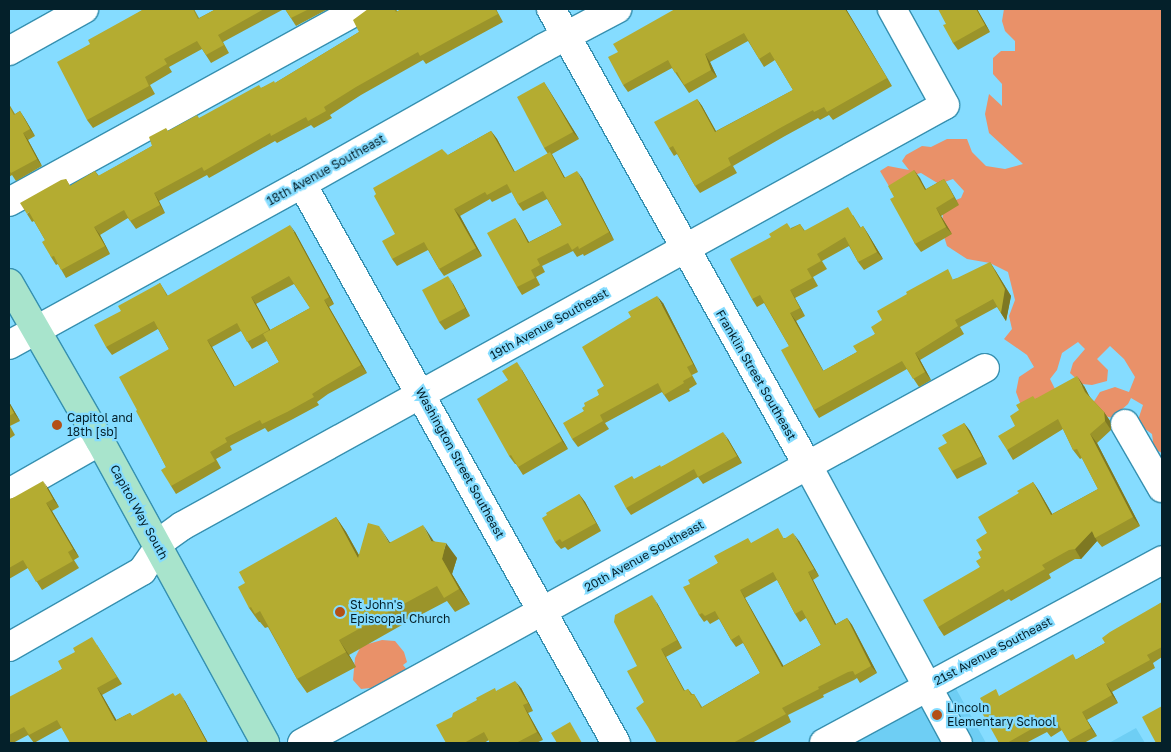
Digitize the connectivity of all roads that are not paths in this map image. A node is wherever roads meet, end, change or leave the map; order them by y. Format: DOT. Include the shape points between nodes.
graph roads {
  1 [pos="84,9"];
  2 [pos="360,9"];
  3 [pos="551,9"];
  4 [pos="617,9"];
  5 [pos="892,9"];
  6 [pos="567,36"];
  7 [pos="9,51"];
  8 [pos="302,184"];
  9 [pos="9,202"];
  10 [pos="684,248"];
  11 [pos="9,283"];
  12 [pos="35,330"];
  13 [pos="9,344"];
  14 [pos="985,368"];
  15 [pos="422,394"];
  16 [pos="1125,424"];
  17 [pos="100,442"];
  18 [pos="808,466"];
  19 [pos="1162,488"];
  20 [pos="9,492"];
  21 [pos="158,546"];
  22 [pos="1162,560"];
  23 [pos="543,611"];
  24 [pos="9,647"];
  25 [pos="926,687"];
  26 [pos="265,743"];
  27 [pos="302,743"];
  28 [pos="616,743"];
  29 [pos="824,743"];
  30 [pos="958,743"];
  1 -- 7 [label="street"];
  2 -- 9 [label="street"];
  3 -- 6 [label="street, Franklin Street Southeast"];
  4 -- 6 [label="street, 18th Avenue Southeast"];
  5 -- 10 [label="street, 19th Avenue Southeast" via="944,105"];
  6 -- 8 [label="street, 18th Avenue Southeast"];
  6 -- 10 [label="street, Franklin Street Southeast"];
  8 -- 12 [label="street, 18th Avenue Southeast"];
  8 -- 15 [label="street, Washington Street Southeast"];
  10 -- 15 [label="street, 19th Avenue Southeast"];
  10 -- 18 [label="street, Franklin Street Southeast"];
  11 -- 12 [label="main road, Capitol Way South"];
  12 -- 13 [label="street, 18th Avenue Southeast"];
  12 -- 17 [label="main road, Capitol Way South"];
  14 -- 18 [label="street, 20th Avenue Southeast"];
  15 -- 21 [label="street, 19th Avenue Southeast" via="182,526"];
  15 -- 23 [label="street, Washington Street Southeast"];
  16 -- 19 [label="street"];
  17 -- 20 [label="street"];
  17 -- 21 [label="main road, Capitol Way South"];
  18 -- 23 [label="street, 20th Avenue Southeast"];
  18 -- 25 [label="street, Franklin Street Southeast"];
  21 -- 24 [label="street, 19th Avenue Southeast" via="142,572"];
  21 -- 26 [label="main road, Capitol Way South"];
  22 -- 25 [label="street, 21st Avenue Southeast"];
  23 -- 27 [label="street, 20th Avenue Southeast"];
  23 -- 28 [label="street, Washington Street Southeast"];
  25 -- 29 [label="street, 21st Avenue Southeast"];
  25 -- 30 [label="street, Franklin Street Southeast"];
}
